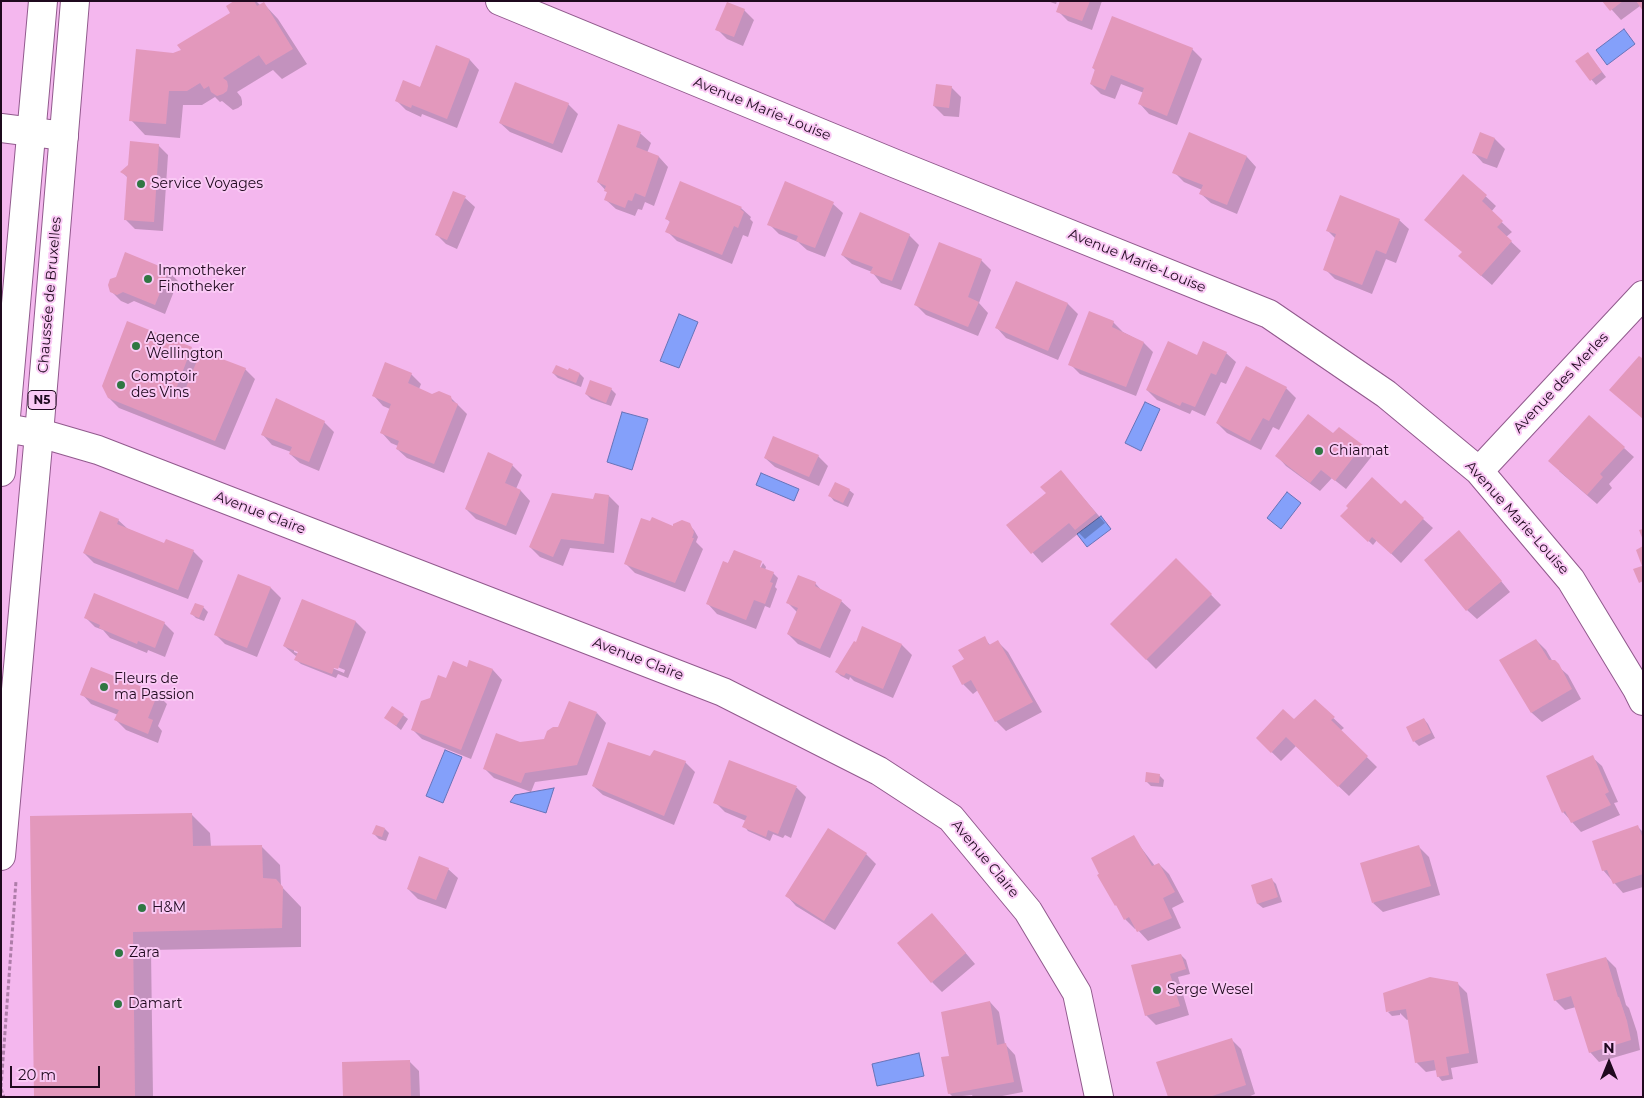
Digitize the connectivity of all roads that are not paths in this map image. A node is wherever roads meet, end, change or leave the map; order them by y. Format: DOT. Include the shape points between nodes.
graph roads {
  1 [pos="43,1"];
  2 [pos="75,1"];
  3 [pos="500,1"];
  4 [pos="1,128"];
  5 [pos="31,132"];
  6 [pos="64,136"];
  7 [pos="1643,295"];
  8 [pos="6,428"];
  9 [pos="39,434"];
  10 [pos="1478,471"];
  11 [pos="1,472"];
  12 [pos="1643,701"];
  13 [pos="4,803"];
  14 [pos="1,856"];
  15 [pos="1099,1097"];
  1 -- 5 [label="street, N5"];
  2 -- 6 [label="street, Chaussée de Bruxelles / N5"];
  3 -- 10 [label="street, Avenue Marie-Louise" via="1269,314 1386,394"];
  4 -- 5 [label="street"];
  5 -- 6 [label="street"];
  5 -- 8 [label="street, N5"];
  6 -- 9 [label="street, Chaussée de Bruxelles / N5"];
  7 -- 10 [label="street, Avenue des Merles"];
  8 -- 9 [label="street, Avenue Claire"];
  8 -- 11 [label="street, N5"];
  9 -- 13 [label="street, Chaussée de Bruxelles / N5"];
  9 -- 15 [label="street, Avenue Claire" via="98,450 723,692 880,771 951,818 1028,911 1077,993"];
  10 -- 12 [label="street, Avenue Marie-Louise" via="1571,580"];
  13 -- 14 [label="street, Chaussée de Bruxelles / N5"];
}
